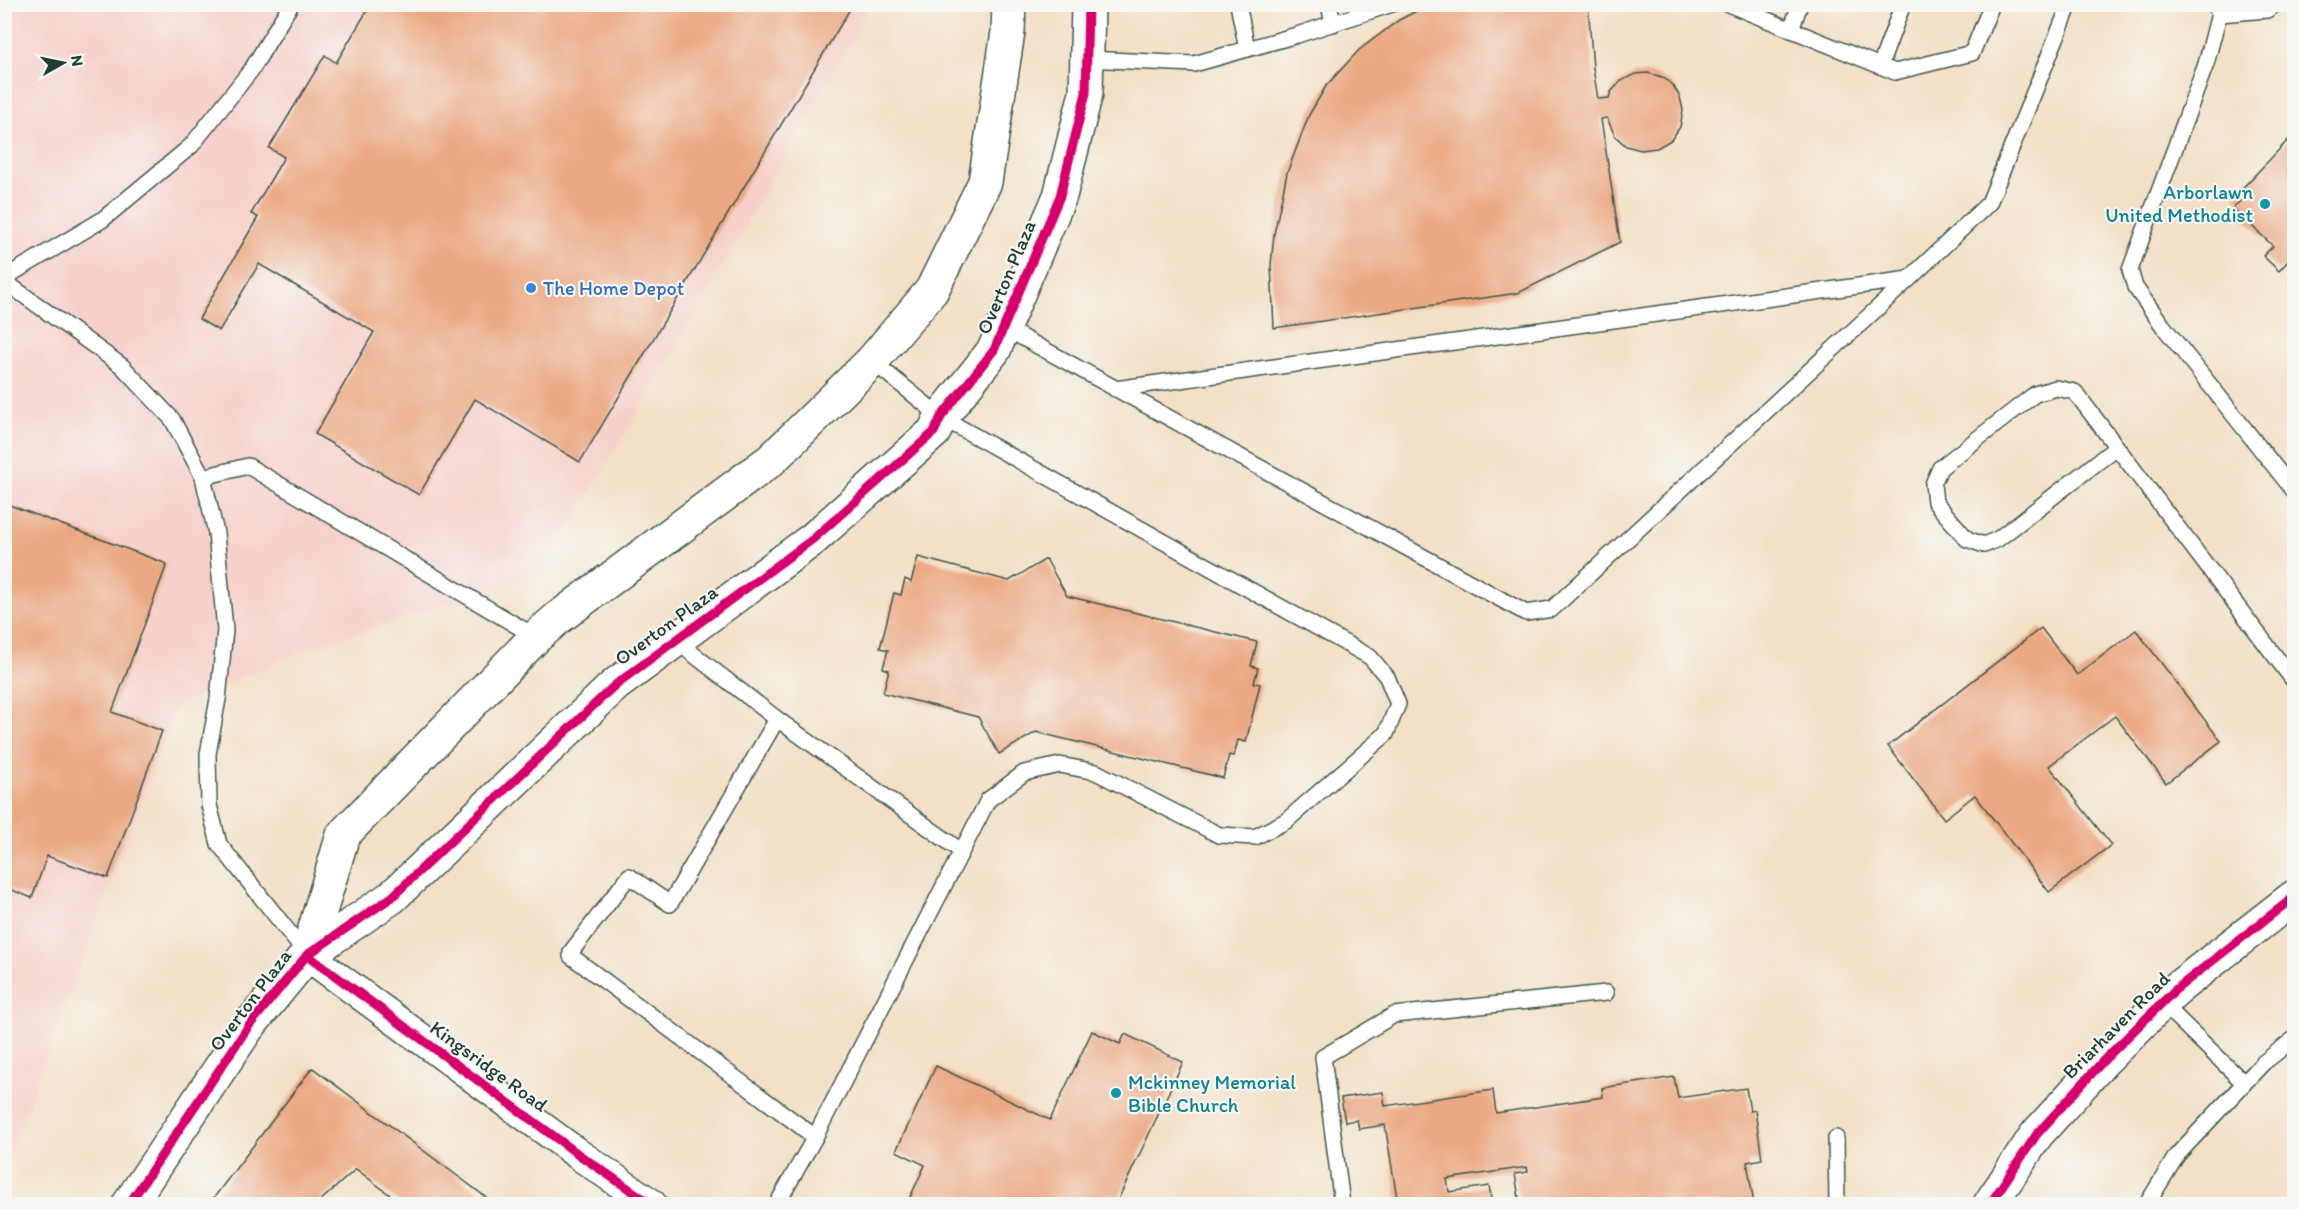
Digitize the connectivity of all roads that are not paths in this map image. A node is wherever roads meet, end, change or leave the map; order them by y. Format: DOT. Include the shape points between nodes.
graph roads {
  1 [pos="291,4"];
  2 [pos="1009,4"];
  3 [pos="1088,4"];
  4 [pos="1238,4"];
  5 [pos="1329,4"];
  6 [pos="1392,4"];
  7 [pos="1728,4"];
  8 [pos="1800,4"];
  9 [pos="1903,4"];
  10 [pos="1992,4"];
  11 [pos="2070,4"];
  12 [pos="2276,4"];
  13 [pos="2217,9"];
  14 [pos="1333,24"];
  15 [pos="1791,30"];
  16 [pos="1247,49"];
  17 [pos="1087,59"];
  18 [pos="1880,66"];
  19 [pos="1909,279"];
  20 [pos="4,280"];
  21 [pos="1003,327"];
  22 [pos="872,361"];
  23 [pos="1115,389"];
  24 [pos="941,417"];
  25 [pos="2117,447"];
  26 [pos="203,477"];
  27 [pos="2295,491"];
  28 [pos="536,637"];
  29 [pos="676,640"];
  30 [pos="2295,681"];
  31 [pos="777,719"];
  32 [pos="961,851"];
  33 [pos="2295,897"];
  34 [pos="307,955"];
  35 [pos="1606,993"];
  36 [pos="2162,1003"];
  37 [pos="2295,1040"];
  38 [pos="2244,1083"];
  39 [pos="815,1137"];
  40 [pos="1836,1138"];
  41 [pos="129,1204"];
  42 [pos="651,1204"];
  43 [pos="777,1204"];
  44 [pos="1341,1204"];
  45 [pos="1837,1204"];
  46 [pos="1990,1204"];
  47 [pos="2147,1204"];
  1 -- 20 [label="lane" via="252,69 191,146 102,220"];
  2 -- 22 [label="street, Overton Plaza" via="984,182 932,290"];
  3 -- 17 [label="street, Overton Plaza"];
  4 -- 16 [label="lane"];
  5 -- 14 [label="lane"];
  6 -- 14 [label="lane"];
  7 -- 15 [label="lane"];
  8 -- 15 [label="lane"];
  9 -- 18 [label="lane"];
  10 -- 18 [label="lane" via="1972,53 1895,72"];
  11 -- 19 [label="lane" via="1989,203"];
  12 -- 13 [label="lane" via="2267,10"];
  13 -- 27 [label="lane" via="2206,64 2130,270 2135,287 2163,326"];
  14 -- 16 [label="lane"];
  15 -- 18 [label="lane"];
  16 -- 17 [label="lane" via="1194,64"];
  17 -- 21 [label="street, Overton Plaza" via="1086,93 1060,196"];
  19 -- 23 [label="lane"];
  19 -- 23 [label="lane" via="1552,609 1526,613"];
  20 -- 26 [label="lane" via="122,366 172,419"];
  21 -- 23 [label="lane"];
  21 -- 24 [label="street, Overton Plaza" via="994,350"];
  22 -- 24 [label="lane"];
  22 -- 28 [label="street, Overton Plaza" via="771,460"];
  24 -- 29 [label="street, Overton Plaza" via="934,432 813,539"];
  24 -- 32 [label="lane" via="1370,657 1387,677 1398,704 1386,734 1286,821 1255,837 1220,835 1096,772 1060,765 1024,773 988,800"];
  25 -- 25 [label="lane" via="2075,392 2056,388 2035,394 1940,468 1933,484 1935,502 1966,539 1984,546"];
  25 -- 30 [label="lane"];
  26 -- 28 [label="lane" via="248,466"];
  26 -- 34 [label="lane" via="216,533 225,630 208,754 209,805 219,844"];
  28 -- 34 [label="street, Overton Plaza" via="343,835"];
  29 -- 31 [label="lane"];
  29 -- 34 [label="street, Overton Plaza" via="615,685 392,897"];
  31 -- 32 [label="lane"];
  31 -- 39 [label="lane" via="670,904 630,876 571,956"];
  32 -- 39 [label="lane"];
  33 -- 36 [label="street, Briarhaven Road"];
  34 -- 41 [label="street, Overton Plaza" via="248,1027"];
  34 -- 42 [label="street, Kingsridge Road"];
  35 -- 44 [label="lane" via="1394,1015 1323,1057"];
  36 -- 38 [label="lane"];
  36 -- 46 [label="street, Briarhaven Road" via="2037,1134"];
  37 -- 38 [label="lane" via="2263,1063"];
  38 -- 47 [label="lane" via="2177,1155"];
  39 -- 43 [label="lane"];
  40 -- 45 [label="lane"];
}
